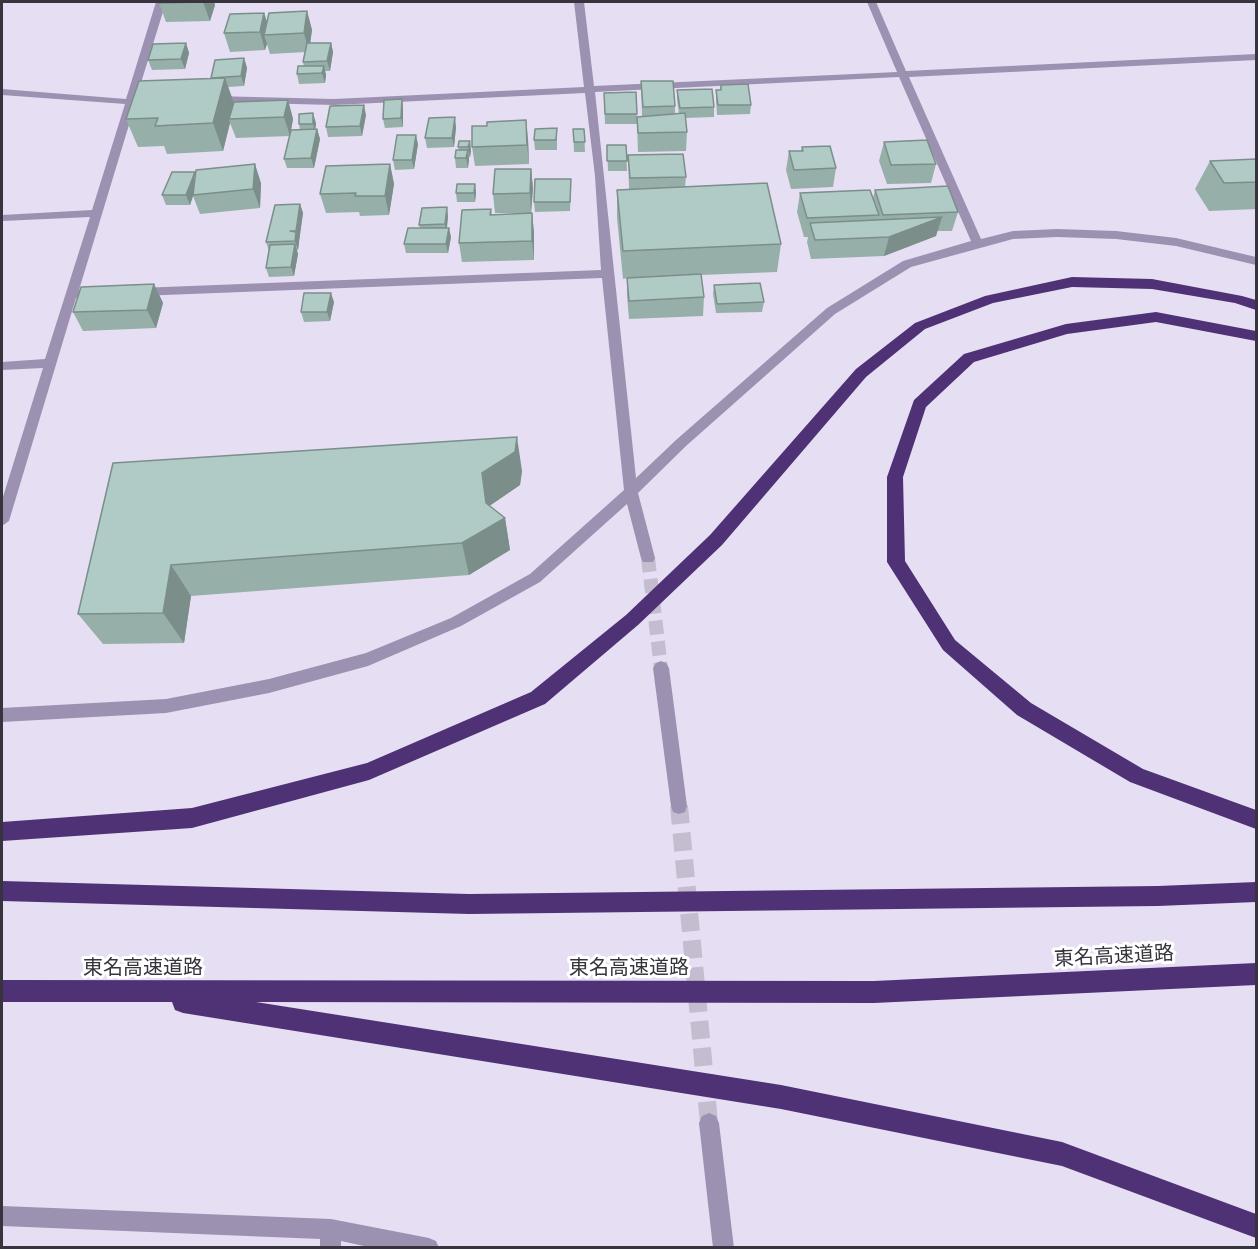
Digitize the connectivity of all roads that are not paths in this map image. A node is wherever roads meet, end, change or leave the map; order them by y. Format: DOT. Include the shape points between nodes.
graph roads {
  1 [pos="161,2"];
  2 [pos="579,2"];
  3 [pos="871,2"];
  4 [pos="1257,57"];
  5 [pos="902,75"];
  6 [pos="590,91"];
  7 [pos="2,92"];
  8 [pos="208,99"];
  9 [pos="164,100"];
  10 [pos="131,102"];
  11 [pos="98,213"];
  12 [pos="2,218"];
  13 [pos="977,243"];
  14 [pos="1257,261"];
  15 [pos="607,274"];
  16 [pos="73,294"];
  17 [pos="1257,305"];
  18 [pos="1257,336"];
  19 [pos="50,363"];
  20 [pos="2,366"];
  21 [pos="631,492"];
  22 [pos="2,521"];
  23 [pos="648,558"];
  24 [pos="660,668"];
  25 [pos="2,715"];
  26 [pos="679,806"];
  27 [pos="1257,819"];
  28 [pos="2,832"];
  29 [pos="2,891"];
  30 [pos="1257,892"];
  31 [pos="1257,974"];
  32 [pos="2,991"];
  33 [pos="128,993"];
  34 [pos="709,1123"];
  35 [pos="2,1216"];
  36 [pos="1257,1226"];
  37 [pos="331,1238"];
  38 [pos="429,1248"];
  39 [pos="724,1248"];
  1 -- 10 [label="street"];
  2 -- 6 [label="street"];
  3 -- 5 [label="street"];
  4 -- 5 [label="street"];
  5 -- 6 [label="street"];
  5 -- 13 [label="street"];
  6 -- 8 [label="street" via="334,102"];
  6 -- 15 [label="street"];
  7 -- 10 [label="street"];
  9 -- 10 [label="street"];
  10 -- 11 [label="street"];
  11 -- 12 [label="street"];
  11 -- 16 [label="street"];
  13 -- 14 [label="street" via="1057,233 1116,235 1176,242"];
  13 -- 21 [label="street" via="907,264 831,311"];
  15 -- 16 [label="street"];
  15 -- 21 [label="street"];
  16 -- 19 [label="street"];
  17 -- 28 [label="highway" via="1152,284 1072,282 990,299 920,326 861,373 716,540 632,620 538,698 369,771 192,818"];
  18 -- 27 [label="highway" via="1156,317 1066,329 969,358 919,404 894,477 896,562 949,645 1024,709 1137,776"];
  19 -- 20 [label="street"];
  19 -- 22 [label="street"];
  21 -- 23 [label="street"];
  21 -- 25 [label="street" via="536,578 456,622 368,658 269,686 166,706"];
  24 -- 26 [label="street"];
  29 -- 30 [label="highway" via="469,904"];
  31 -- 33 [label="highway, 東名高速道路" via="874,992"];
  32 -- 33 [label="highway, 東名高速道路"];
  33 -- 36 [label="highway" via="781,1097 1062,1154"];
  34 -- 39 [label="street"];
  35 -- 37 [label="street"];
  37 -- 38 [label="street"];
}
